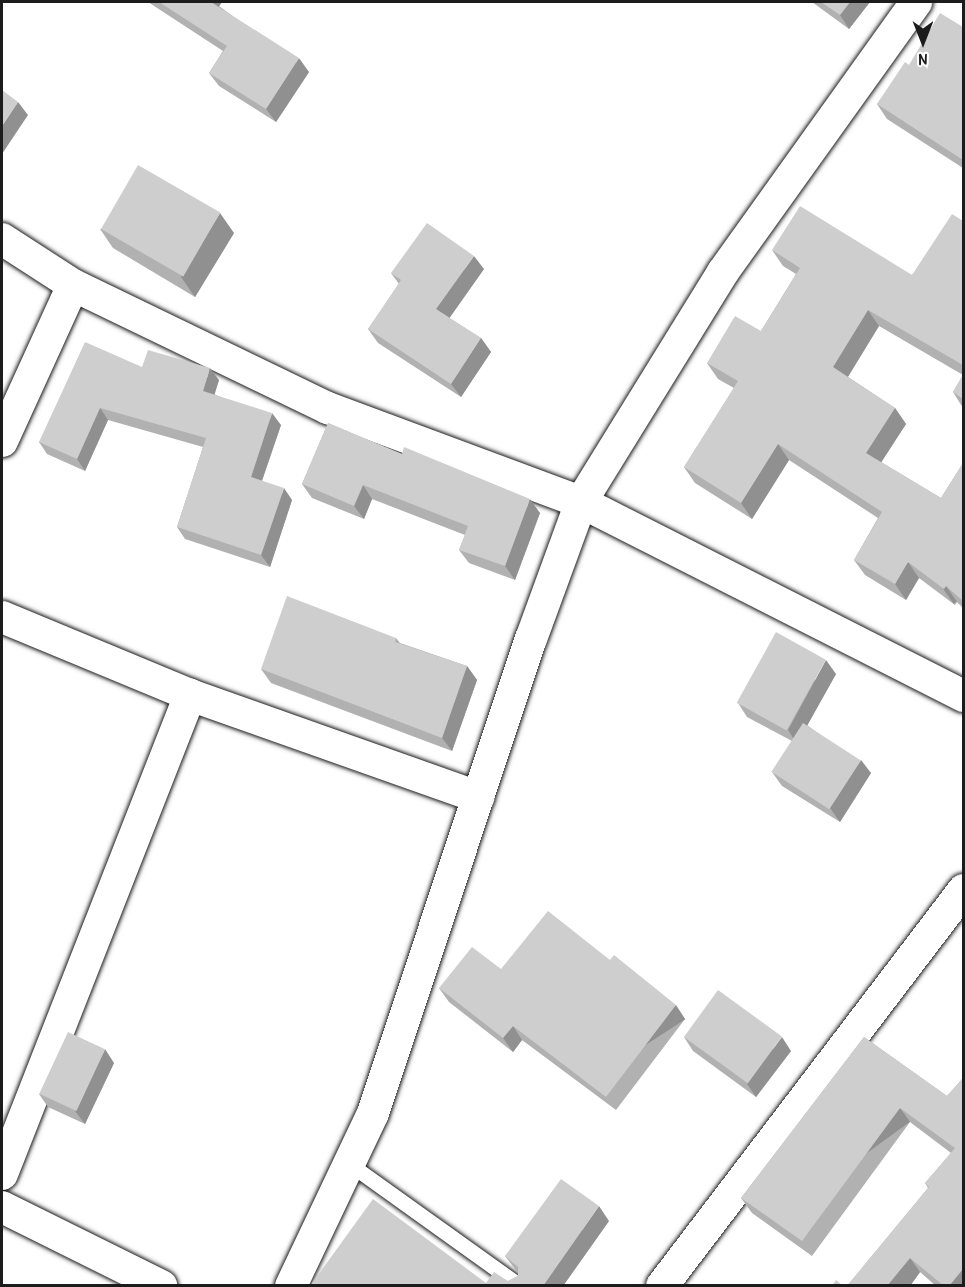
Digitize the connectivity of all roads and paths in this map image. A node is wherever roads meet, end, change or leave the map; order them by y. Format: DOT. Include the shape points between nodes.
graph roads {
  1 [pos="916,2"];
  2 [pos="2,239"];
  3 [pos="74,285"];
  4 [pos="2,441"];
  5 [pos="581,502"];
  6 [pos="2,617"];
  7 [pos="190,694"];
  8 [pos="963,696"];
  9 [pos="478,797"];
  10 [pos="963,890"];
  11 [pos="351,1165"];
  12 [pos="2,1174"];
  13 [pos="2,1207"];
  14 [pos="161,1286"];
  15 [pos="291,1286"];
  16 [pos="520,1286"];
  17 [pos="663,1286"];
  1 -- 5 [label="street" via="723,272"];
  2 -- 3 [label="street"];
  3 -- 4 [label="street"];
  3 -- 5 [label="street" via="327,408"];
  5 -- 8 [label="street"];
  5 -- 9 [label="street"];
  6 -- 7 [label="street"];
  7 -- 9 [label="street"];
  7 -- 12 [label="street"];
  9 -- 11 [label="street" via="373,1113"];
  10 -- 17 [label="street"];
  11 -- 15 [label="street"];
  11 -- 16 [label="lane"];
  13 -- 14 [label="street"];
}
